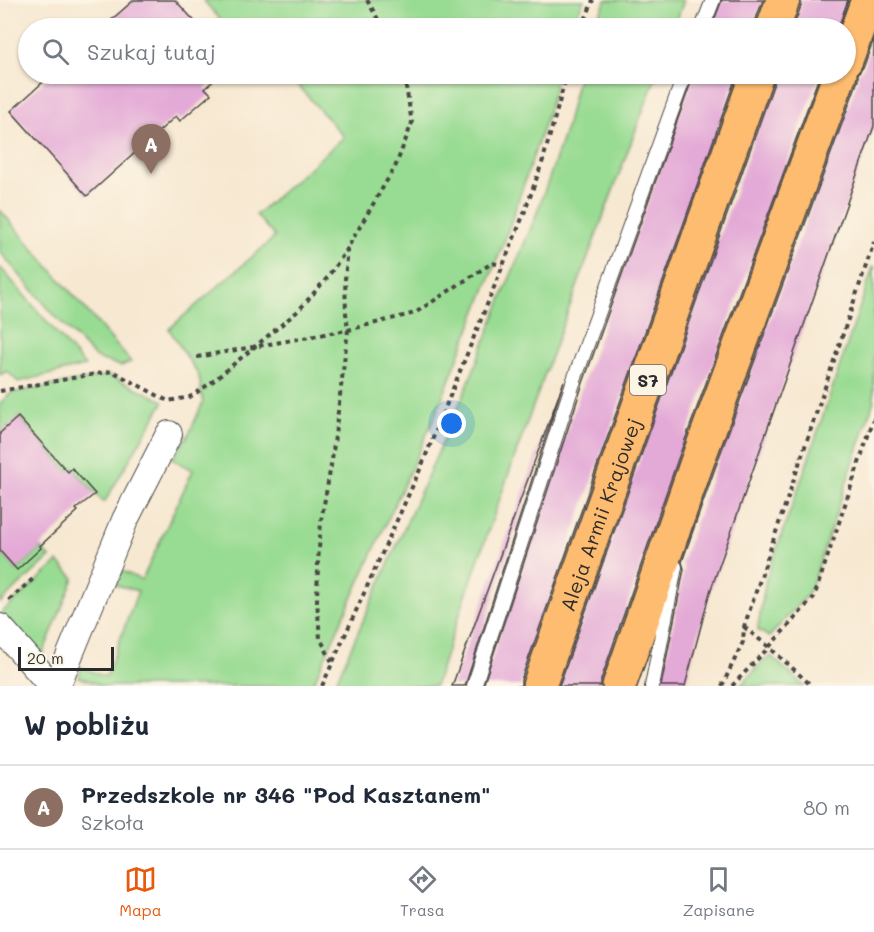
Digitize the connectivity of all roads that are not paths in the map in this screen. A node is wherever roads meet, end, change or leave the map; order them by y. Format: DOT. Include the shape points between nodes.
graph roads {
  1 [pos="713,0"];
  2 [pos="783,0"];
  3 [pos="868,0"];
  4 [pos="706,18"];
  5 [pos="777,18"];
  6 [pos="856,33"];
  7 [pos="681,84"];
  8 [pos="753,84"];
  9 [pos="836,84"];
  10 [pos="169,434"];
  11 [pos="696,465"];
  12 [pos="0,627"];
  13 [pos="55,686"];
  14 [pos="474,686"];
  15 [pos="539,686"];
  16 [pos="619,686"];
  17 [pos="652,686"];
  1 -- 4 [label="lane"];
  2 -- 5 [label="highway"];
  3 -- 6 [label="highway"];
  7 -- 14 [label="lane" via="574,380"];
  8 -- 15 [label="highway, Aleja Armii Krajowej / S7"];
  9 -- 11 [label="highway"];
  10 -- 13 [label="street" via="125,520"];
  11 -- 16 [label="highway"];
  11 -- 17 [label="lane"];
  12 -- 13 [label="street"];
}
